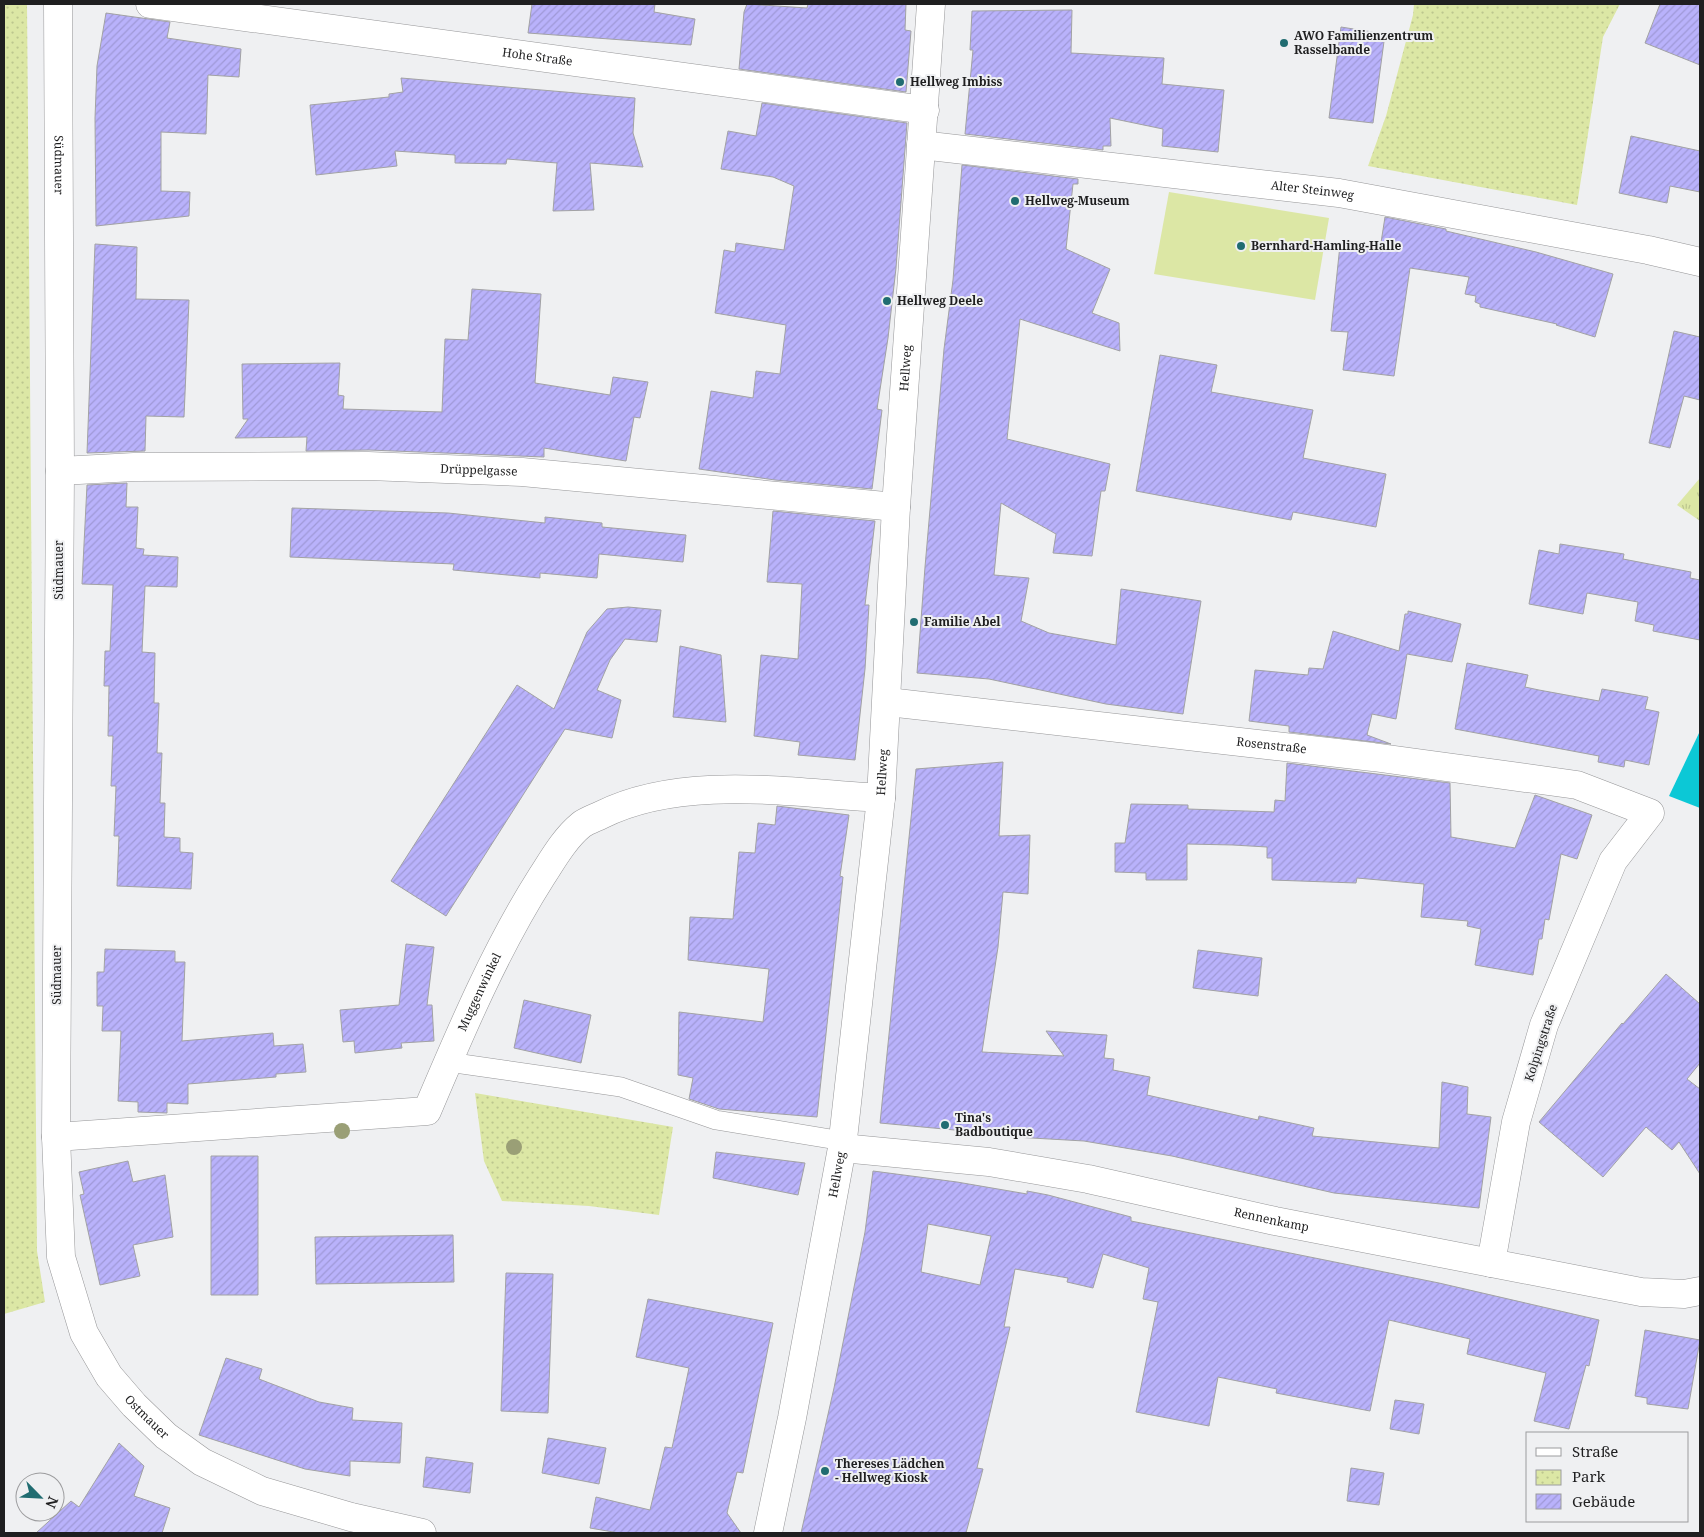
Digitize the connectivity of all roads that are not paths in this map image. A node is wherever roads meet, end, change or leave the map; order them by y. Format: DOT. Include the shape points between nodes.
graph roads {
  1 [pos="58,4"];
  2 [pos="150,4"];
  3 [pos="931,4"];
  4 [pos="925,110"];
  5 [pos="921,145"];
  6 [pos="1700,262"];
  7 [pos="60,471"];
  8 [pos="896,507"];
  9 [pos="888,702"];
  10 [pos="881,798"];
  11 [pos="1650,813"];
  12 [pos="448,1062"];
  13 [pos="56,1137"];
  14 [pos="842,1145"];
  15 [pos="1491,1263"];
  16 [pos="1700,1291"];
  17 [pos="422,1533"];
  18 [pos="768,1533"];
  1 -- 7 [label="street, Südmauer"];
  2 -- 4 [label="street, Hohe Straße"];
  3 -- 4 [label="street, Hellweg"];
  4 -- 5 [label="street, Hellweg"];
  5 -- 6 [label="street, Alter Steinweg" via="1338,193"];
  5 -- 8 [label="street, Hellweg"];
  7 -- 8 [label="street, Drüppelgasse" via="134,467 368,466 522,472"];
  7 -- 13 [label="street, Südmauer"];
  8 -- 9 [label="street, Hellweg"];
  9 -- 10 [label="street, Hellweg"];
  9 -- 11 [label="street, Rosenstraße" via="1363,755 1577,785"];
  10 -- 12 [label="street, Muggenwinkel" via="742,790 676,792 617,806 581,825 559,850 519,913"];
  10 -- 14 [label="street, Hellweg"];
  11 -- 15 [label="street, Kolpingstraße" via="1613,861 1544,1024 1516,1122"];
  12 -- 13 [label="street, Muggenwinkel" via="427,1111"];
  12 -- 14 [label="lane" via="621,1087 716,1120"];
  13 -- 17 [label="street, Ostmauer" via="61,1257 84,1333 109,1376 134,1405 166,1436 202,1462 262,1491 350,1517"];
  14 -- 15 [label="street, Rennenkamp" via="989,1162 1088,1179 1275,1221"];
  14 -- 18 [label="street, Hellweg"];
  15 -- 16 [label="street, Rennenkamp" via="1641,1292 1684,1294"];
}
